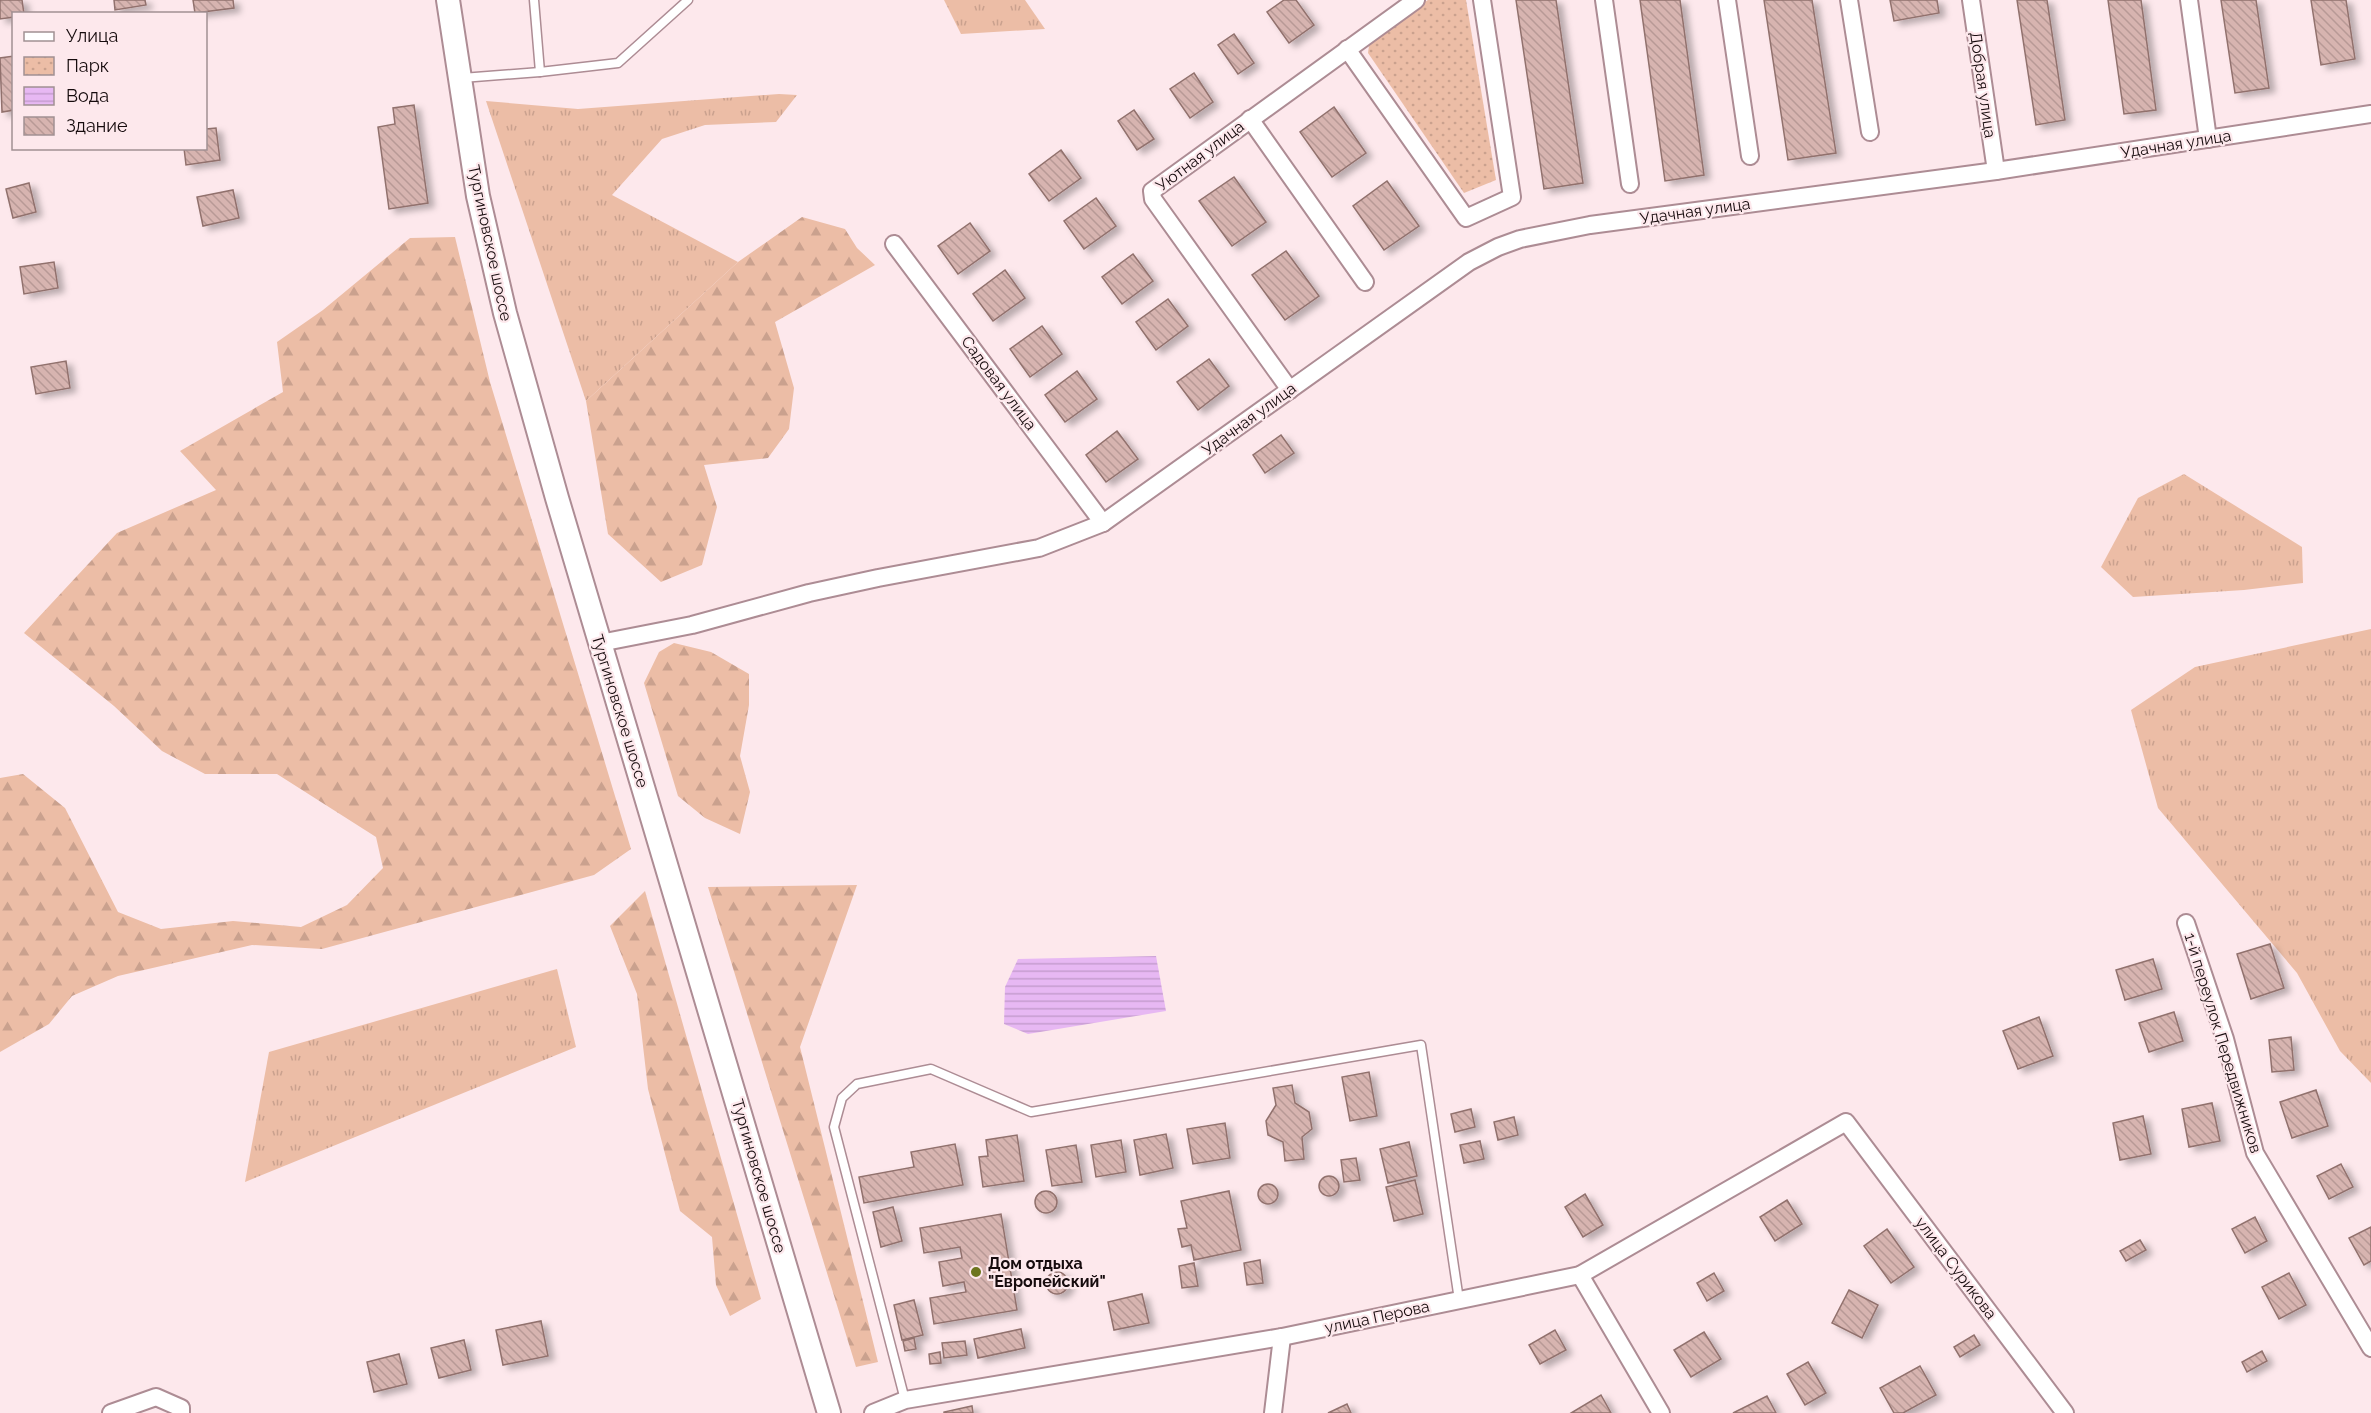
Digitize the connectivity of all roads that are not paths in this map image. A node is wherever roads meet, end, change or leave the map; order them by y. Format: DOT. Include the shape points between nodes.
graph roads {
  1 [pos="448,0"];
  2 [pos="534,0"];
  3 [pos="688,0"];
  4 [pos="1416,0"];
  5 [pos="1482,0"];
  6 [pos="1604,0"];
  7 [pos="1727,0"];
  8 [pos="1849,0"];
  9 [pos="1971,0"];
  10 [pos="2189,0"];
  11 [pos="1347,49"];
  12 [pos="540,72"];
  13 [pos="459,78"];
  14 [pos="2371,114"];
  15 [pos="1250,119"];
  16 [pos="1870,132"];
  17 [pos="2208,139"];
  18 [pos="1750,156"];
  19 [pos="1996,171"];
  20 [pos="1630,184"];
  21 [pos="894,244"];
  22 [pos="1365,282"];
  23 [pos="1290,390"];
  24 [pos="1103,523"];
  25 [pos="600,643"];
  26 [pos="2186,923"];
  27 [pos="1846,1122"];
  28 [pos="1580,1275"];
  29 [pos="1459,1300"];
  30 [pos="1282,1337"];
  31 [pos="2371,1348"];
  32 [pos="905,1400"];
  33 [pos="111,1413"];
  34 [pos="181,1413"];
  35 [pos="829,1413"];
  36 [pos="873,1413"];
  37 [pos="1273,1413"];
  38 [pos="1661,1413"];
  39 [pos="2065,1413"];
  1 -- 13 [label="main road, Тургиновское шоссе"];
  2 -- 12 [label="lane"];
  3 -- 12 [label="lane" via="618,63"];
  4 -- 11 [label="street, Уютная улица"];
  5 -- 11 [label="street" via="1512,197 1466,218"];
  6 -- 20 [label="street"];
  7 -- 18 [label="street"];
  8 -- 16 [label="street"];
  9 -- 19 [label="street, Добрая улица"];
  10 -- 17 [label="street"];
  11 -- 15 [label="street, Уютная улица"];
  12 -- 13 [label="lane"];
  13 -- 25 [label="main road, Тургиновское шоссе" via="494,273"];
  14 -- 17 [label="street, Удачная улица"];
  15 -- 22 [label="street"];
  15 -- 23 [label="street, Уютная улица" via="1156,186 1152,195"];
  17 -- 19 [label="street, Удачная улица"];
  19 -- 23 [label="street, Удачная улица" via="1590,225 1520,239 1469,262"];
  21 -- 24 [label="street, Садовая улица"];
  23 -- 24 [label="street, Удачная улица"];
  24 -- 25 [label="street, Удачная улица" via="1039,548 878,578 692,625"];
  25 -- 35 [label="main road, Тургиновское шоссе"];
  26 -- 31 [label="street, 1-й переулок Передвижников" via="2225,1039 2255,1153"];
  27 -- 28 [label="street, улица Перова"];
  27 -- 39 [label="street, улица Сурикова"];
  28 -- 29 [label="street, улица Перова"];
  28 -- 38 [label="street"];
  29 -- 30 [label="street, улица Перова"];
  29 -- 32 [label="lane" via="1421,1045 1031,1112 932,1069 857,1084 842,1098 834,1127"];
  30 -- 32 [label="street, улица Перова"];
  30 -- 37 [label="street"];
  32 -- 36 [label="street, улица Перова"];
  33 -- 34 [label="street" via="156,1397 182,1407"];
}
